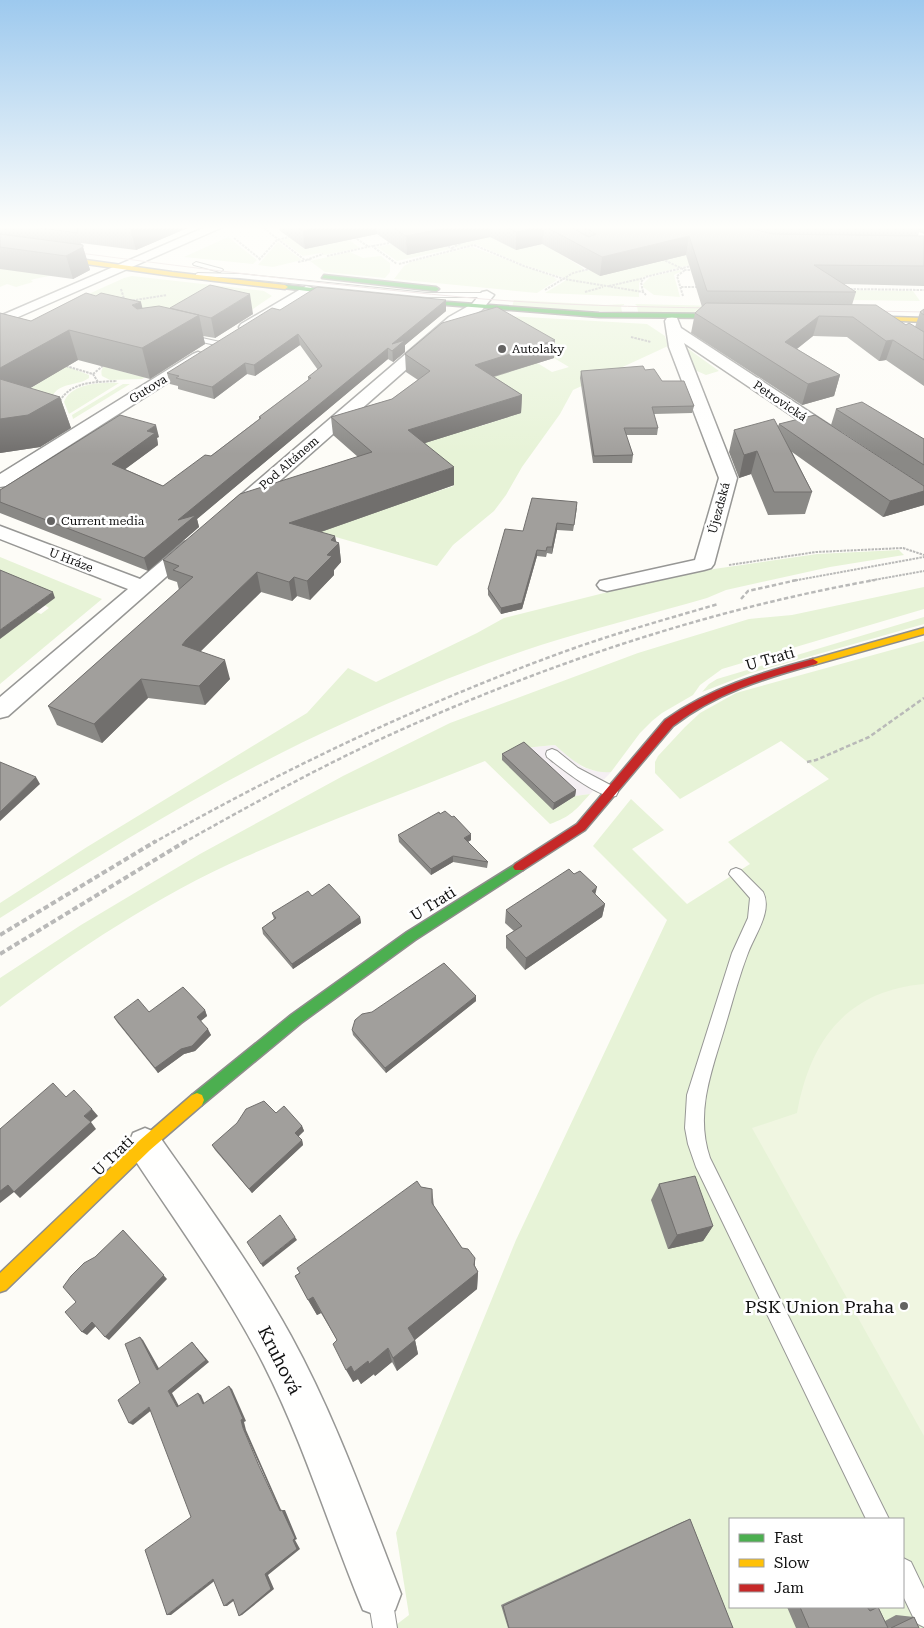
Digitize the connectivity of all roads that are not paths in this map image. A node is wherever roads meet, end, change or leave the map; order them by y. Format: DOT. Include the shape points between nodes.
graph roads {
  1 [pos="40,302"];
  2 [pos="287,302"];
  3 [pos="481,302"];
  4 [pos="489,302"];
  5 [pos="732,305"];
  6 [pos="906,308"];
  7 [pos="870,311"];
  8 [pos="675,312"];
  9 [pos="741,316"];
  10 [pos="849,318"];
  11 [pos="924,320"];
  12 [pos="0,321"];
  13 [pos="175,333"];
  14 [pos="902,335"];
  15 [pos="220,344"];
  16 [pos="849,447"];
  17 [pos="40,457"];
  18 [pos="0,473"];
  19 [pos="0,482"];
  20 [pos="221,521"];
  21 [pos="0,532"];
  22 [pos="206,534"];
  23 [pos="607,585"];
  24 [pos="142,587"];
  25 [pos="924,631"];
  26 [pos="0,710"];
  27 [pos="552,754"];
  28 [pos="611,792"];
  29 [pos="736,874"];
  30 [pos="146,1145"];
  31 [pos="0,1284"];
  32 [pos="878,1518"];
  33 [pos="904,1572"];
  34 [pos="382,1611"];
  35 [pos="924,1615"];
  1 -- 12 [label="street"];
  2 -- 15 [label="street, Gutova"];
  3 -- 20 [label="street, Pod Altánem" via="454,320"];
  4 -- 8 [label="main road" via="567,313"];
  5 -- 8 [label="main road"];
  6 -- 7 [label="main road"];
  7 -- 10 [label="main road"];
  7 -- 11 [label="main road"];
  7 -- 14 [label="street"];
  8 -- 9 [label="main road"];
  8 -- 16 [label="street, Petrovická"];
  8 -- 23 [label="street, Újezdská" via="677,346 728,478 704,564"];
  13 -- 15 [label="lane"];
  15 -- 17 [label="street, Gutova"];
  17 -- 18 [label="street, Gutova"];
  17 -- 19 [label="street, Gutova"];
  21 -- 24 [label="street, U Hráze"];
  22 -- 24 [label="street"];
  24 -- 26 [label="street"];
  25 -- 28 [label="main road, U Trati" via="745,681 697,702 669,723"];
  27 -- 28 [label="lane" via="573,771"];
  28 -- 30 [label="main road, U Trati" via="581,827 354,976 296,1019"];
  29 -- 32 [label="lane" via="758,896 756,918 740,953 696,1095 692,1118 694,1141"];
  30 -- 31 [label="main road, U Trati"];
  30 -- 34 [label="street, Kruhová" via="253,1307 278,1351 312,1425"];
  33 -- 35 [label="lane"];
}
